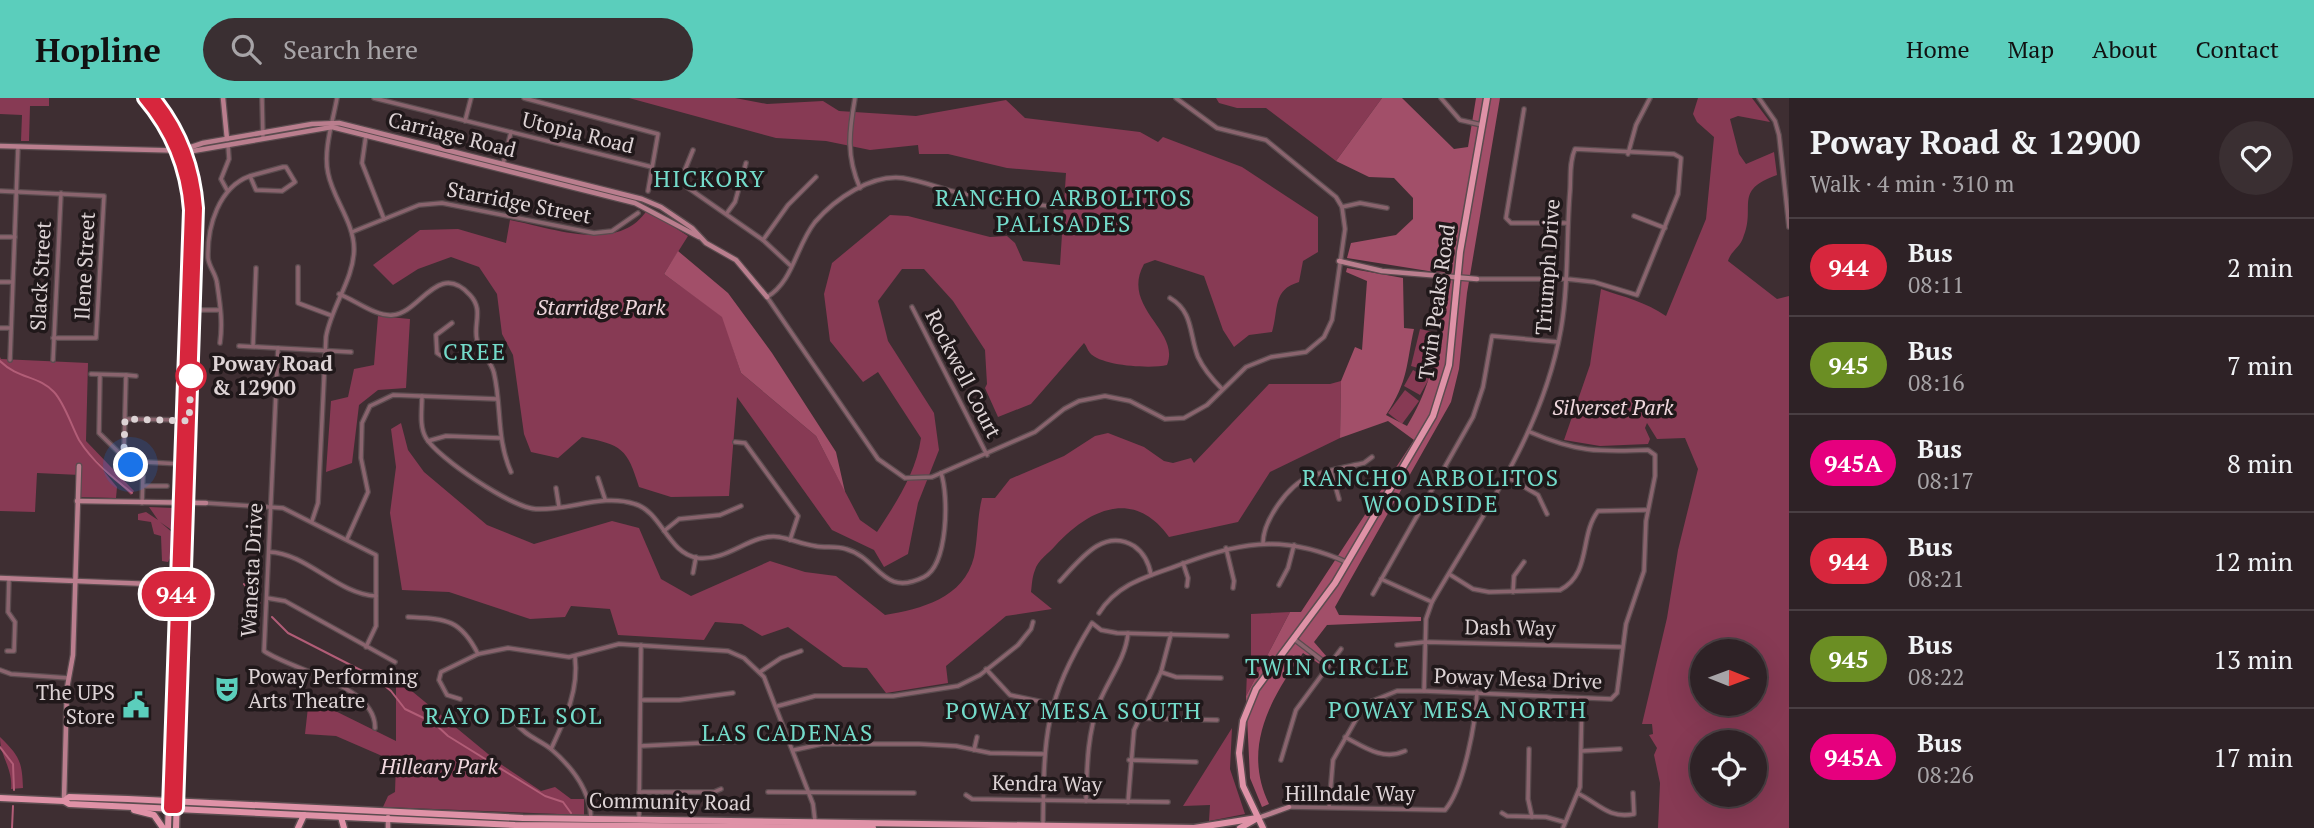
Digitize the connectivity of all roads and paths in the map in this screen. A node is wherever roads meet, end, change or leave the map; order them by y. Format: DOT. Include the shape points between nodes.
graph roads {
  1 [pos="144,98"];
  2 [pos="153,98"];
  3 [pos="223,98"];
  4 [pos="262,98"];
  5 [pos="337,98"];
  6 [pos="374,98"];
  7 [pos="471,98"];
  8 [pos="524,98"];
  9 [pos="855,98"];
  10 [pos="1176,98"];
  11 [pos="1441,98"];
  12 [pos="1488,98"];
  13 [pos="1650,98"];
  14 [pos="1759,98"];
  15 [pos="1524,109"];
  16 [pos="465,121"];
  17 [pos="332,125"];
  18 [pos="1482,125"];
  19 [pos="511,132"];
  20 [pos="367,133"];
  21 [pos="263,135"];
  22 [pos="227,142"];
  23 [pos="0,146"];
  24 [pos="18,147"];
  25 [pos="181,149"];
  26 [pos="693,150"];
  27 [pos="1629,154"];
  28 [pos="746,163"];
  29 [pos="502,167"];
  30 [pos="652,167"];
  31 [pos="250,176"];
  32 [pos="816,177"];
  33 [pos="860,188"];
  34 [pos="227,190"];
  35 [pos="0,191"];
  36 [pos="648,191"];
  37 [pos="17,192"];
  38 [pos="61,194"];
  39 [pos="626,198"];
  40 [pos="1055,207"];
  41 [pos="1342,208"];
  42 [pos="1387,208"];
  43 [pos="727,213"];
  44 [pos="638,214"];
  45 [pos="1634,216"];
  46 [pos="675,217"];
  47 [pos="384,219"];
  48 [pos="672,223"];
  49 [pos="1567,223"];
  50 [pos="1789,227"];
  51 [pos="1665,228"];
  52 [pos="352,232"];
  53 [pos="0,237"];
  54 [pos="15,237"];
  55 [pos="699,237"];
  56 [pos="763,240"];
  57 [pos="1339,261"];
  58 [pos="791,266"];
  59 [pos="298,267"];
  60 [pos="256,268"];
  61 [pos="1457,278"];
  62 [pos="1477,279"];
  63 [pos="1567,279"];
  64 [pos="0,282"];
  65 [pos="13,282"];
  66 [pos="339,293"];
  67 [pos="767,297"];
  68 [pos="1170,298"];
  69 [pos="912,307"];
  70 [pos="193,310"];
  71 [pos="219,310"];
  72 [pos="330,315"];
  73 [pos="452,323"];
  74 [pos="0,328"];
  75 [pos="11,328"];
  76 [pos="53,338"];
  77 [pos="1559,342"];
  78 [pos="220,343"];
  79 [pos="239,346"];
  80 [pos="253,347"];
  81 [pos="278,348"];
  82 [pos="325,350"];
  83 [pos="351,352"];
  84 [pos="485,355"];
  85 [pos="10,360"];
  86 [pos="53,360"];
  87 [pos="185,363"];
  88 [pos="91,374"];
  89 [pos="100,374"];
  90 [pos="126,375"];
  91 [pos="136,376"];
  92 [pos="191,382"];
  93 [pos="1222,389"];
  94 [pos="422,396"];
  95 [pos="497,399"];
  96 [pos="125,419"];
  97 [pos="186,420"];
  98 [pos="1530,432"];
  99 [pos="500,438"];
  100 [pos="428,441"];
  101 [pos="735,442"];
  102 [pos="119,453"];
  103 [pos="987,455"];
  104 [pos="1372,457"];
  105 [pos="145,462"];
  106 [pos="181,464"];
  107 [pos="79,466"];
  108 [pos="1331,471"];
  109 [pos="511,472"];
  110 [pos="940,473"];
  111 [pos="1506,476"];
  112 [pos="598,478"];
  113 [pos="143,486"];
  114 [pos="167,486"];
  115 [pos="556,488"];
  116 [pos="605,499"];
  117 [pos="1339,499"];
  118 [pos="78,501"];
  119 [pos="183,502"];
  120 [pos="142,503"];
  121 [pos="206,503"];
  122 [pos="271,506"];
  123 [pos="741,506"];
  124 [pos="560,508"];
  125 [pos="1647,510"];
  126 [pos="1547,514"];
  127 [pos="312,521"];
  128 [pos="179,530"];
  129 [pos="664,531"];
  130 [pos="347,540"];
  131 [pos="790,540"];
  132 [pos="1263,543"];
  133 [pos="1294,545"];
  134 [pos="1226,548"];
  135 [pos="185,552"];
  136 [pos="269,552"];
  137 [pos="696,557"];
  138 [pos="1524,562"];
  139 [pos="1183,563"];
  140 [pos="1348,563"];
  141 [pos="693,573"];
  142 [pos="1448,574"];
  143 [pos="1151,575"];
  144 [pos="0,578"];
  145 [pos="9,578"];
  146 [pos="1381,579"];
  147 [pos="76,580"];
  148 [pos="1060,581"];
  149 [pos="176,585"];
  150 [pos="1279,585"];
  151 [pos="1187,586"];
  152 [pos="1233,588"];
  153 [pos="1513,592"];
  154 [pos="1373,594"];
  155 [pos="377,596"];
  156 [pos="176,598"];
  157 [pos="267,598"];
  158 [pos="1432,602"];
  159 [pos="183,610"];
  160 [pos="1099,613"];
  161 [pos="408,617"];
  162 [pos="183,620"];
  163 [pos="1033,622"];
  164 [pos="1128,633"];
  165 [pos="1171,634"];
  166 [pos="1227,636"];
  167 [pos="1294,639"];
  168 [pos="1425,642"];
  169 [pos="641,645"];
  170 [pos="1397,645"];
  171 [pos="1623,647"];
  172 [pos="366,648"];
  173 [pos="1340,649"];
  174 [pos="7,651"];
  175 [pos="802,651"];
  176 [pos="478,654"];
  177 [pos="575,657"];
  178 [pos="395,662"];
  179 [pos="1328,665"];
  180 [pos="178,669"];
  181 [pos="986,669"];
  182 [pos="0,670"];
  183 [pos="760,672"];
  184 [pos="1161,672"];
  185 [pos="68,678"];
  186 [pos="1221,678"];
  187 [pos="1424,691"];
  188 [pos="1477,692"];
  189 [pos="733,693"];
  190 [pos="460,699"];
  191 [pos="1582,699"];
  192 [pos="641,700"];
  193 [pos="1052,704"];
  194 [pos="173,706"];
  195 [pos="778,706"];
  196 [pos="1137,718"];
  197 [pos="1217,720"];
  198 [pos="516,723"];
  199 [pos="375,727"];
  200 [pos="977,737"];
  201 [pos="1345,737"];
  202 [pos="742,741"];
  203 [pos="179,742"];
  204 [pos="640,746"];
  205 [pos="551,749"];
  206 [pos="1529,749"];
  207 [pos="1620,749"];
  208 [pos="794,750"];
  209 [pos="974,750"];
  210 [pos="1405,751"];
  211 [pos="1581,751"];
  212 [pos="1044,754"];
  213 [pos="1129,760"];
  214 [pos="1281,760"];
  215 [pos="1196,762"];
  216 [pos="721,789"];
  217 [pos="639,792"];
  218 [pos="768,792"];
  219 [pos="914,793"];
  220 [pos="1633,793"];
  221 [pos="1579,794"];
  222 [pos="810,795"];
  223 [pos="966,795"];
  224 [pos="0,798"];
  225 [pos="111,799"];
  226 [pos="1043,800"];
  227 [pos="64,801"];
  228 [pos="1086,801"];
  229 [pos="1128,802"];
  230 [pos="1168,802"];
  231 [pos="173,804"];
  232 [pos="90,805"];
  233 [pos="101,806"];
  234 [pos="262,806"];
  235 [pos="285,807"];
  236 [pos="1289,807"];
  237 [pos="1329,807"];
  238 [pos="237,812"];
  239 [pos="258,813"];
  240 [pos="1502,813"];
  241 [pos="341,814"];
  242 [pos="296,815"];
  243 [pos="304,815"];
  244 [pos="388,816"];
  245 [pos="1532,817"];
  246 [pos="576,818"];
  247 [pos="592,818"];
  248 [pos="1257,818"];
  249 [pos="815,821"];
  250 [pos="639,822"];
  251 [pos="1564,822"];
  252 [pos="515,824"];
  253 [pos="569,825"];
  254 [pos="554,826"];
  255 [pos="1043,826"];
  256 [pos="786,827"];
  257 [pos="166,828"];
  258 [pos="176,828"];
  259 [pos="297,828"];
  260 [pos="344,828"];
  261 [pos="388,828"];
  262 [pos="853,828"];
  263 [pos="873,828"];
  264 [pos="1240,828"];
  265 [pos="1264,828"];
  266 [pos="1563,828"];
  1 -- 25 [label="main road"];
  2 -- 25 [label="main road" via="174,127"];
  3 -- 22 [label="street"];
  4 -- 21 [label="street"];
  5 -- 17 [label="street"];
  6 -- 16 [label="street, Utopia Road"];
  7 -- 16 [label="street"];
  8 -- 30 [label="street" via="654,131 659,139"];
  9 -- 33 [label="street" via="848,141 851,167"];
  10 -- 41 [label="street" via="1217,128 1272,144 1329,189"];
  11 -- 18 [label="street" via="1460,120"];
  12 -- 18 [label="main road, Twin Peaks Road"];
  13 -- 27 [label="street" via="1636,125"];
  14 -- 50 [label="street" via="1779,135"];
  15 -- 49 [label="street" via="1505,215 1507,220"];
  16 -- 19 [label="street, Utopia Road"];
  17 -- 20 [label="street, Carriage Road"];
  17 -- 21 [label="street, Carriage Road"];
  17 -- 52 [label="street" via="327,173"];
  18 -- 61 [label="main road, Twin Peaks Road"];
  19 -- 29 [label="street"];
  19 -- 30 [label="street, Utopia Road"];
  20 -- 29 [label="street, Carriage Road"];
  20 -- 47 [label="street" via="362,163"];
  21 -- 22 [label="street, Carriage Road"];
  22 -- 25 [label="street, Carriage Road" via="193,151"];
  22 -- 34 [label="street" via="229,159 221,179"];
  23 -- 24 [label="street, Carriage Road"];
  24 -- 25 [label="street, Carriage Road"];
  24 -- 37 [label="street"];
  25 -- 70 [label="main road" via="194,181 197,208"];
  25 -- 87 [label="main road" via="190,210"];
  26 -- 43 [label="street" via="681,182"];
  27 -- 49 [label="street, Triumph Drive" via="1575,149"];
  27 -- 51 [label="street" via="1679,156 1680,185"];
  28 -- 43 [label="street" via="735,202"];
  29 -- 39 [label="street, Carriage Road"];
  30 -- 36 [label="street"];
  31 -- 31 [label="street" via="286,167 295,183 282,191 256,190"];
  31 -- 34 [label="street"];
  32 -- 56 [label="street"];
  33 -- 40 [label="street" via="901,178 981,197"];
  33 -- 58 [label="street" via="817,221"];
  34 -- 71 [label="street" via="214,213 208,258 217,281"];
  35 -- 37 [label="street"];
  37 -- 38 [label="street"];
  37 -- 54 [label="street"];
  38 -- 76 [label="street, Slack Street"];
  38 -- 76 [label="street, Ilene Street" via="103,196 96,338"];
  39 -- 46 [label="street, Carriage Road" via="648,200"];
  39 -- 48 [label="street, Carriage Road"];
  41 -- 42 [label="street" via="1360,203"];
  41 -- 57 [label="street, Carriage Road" via="1345,229"];
  43 -- 56 [label="street"];
  44 -- 47 [label="street, Starridge Street" via="624,225 599,233 442,203 419,205"];
  45 -- 51 [label="street"];
  46 -- 48 [label="street"];
  46 -- 55 [label="street, Carriage Road"];
  47 -- 52 [label="street, Starridge Street"];
  48 -- 55 [label="street, Carriage Road"];
  49 -- 63 [label="street, Triumph Drive"];
  51 -- 63 [label="street" via="1636,296 1594,282"];
  52 -- 66 [label="street" via="354,252"];
  53 -- 54 [label="street"];
  54 -- 65 [label="street"];
  55 -- 67 [label="street, Carriage Road" via="743,266"];
  56 -- 58 [label="street"];
  57 -- 61 [label="street" via="1382,271"];
  57 -- 93 [label="street, Carriage Road" via="1332,320 1316,346 1299,354 1261,359"];
  58 -- 67 [label="street" via="782,286"];
  59 -- 72 [label="street" via="298,303"];
  60 -- 80 [label="street"];
  61 -- 62 [label="street"];
  61 -- 140 [label="main road, Twin Peaks Road" via="1443,391"];
  62 -- 63 [label="street"];
  63 -- 77 [label="street, Triumph Drive"];
  64 -- 65 [label="street"];
  65 -- 75 [label="street"];
  66 -- 72 [label="street"];
  66 -- 84 [label="street" via="392,315 407,312 433,287 458,286 476,304 477,340"];
  67 -- 110 [label="street, Carriage Road" via="878,459 905,478 923,479"];
  68 -- 93 [label="street" via="1189,319 1198,356"];
  69 -- 103 [label="street, Rockwell Court"];
  70 -- 71 [label="street"];
  70 -- 92 [label="main road"];
  71 -- 78 [label="street" via="223,318"];
  72 -- 82 [label="street"];
  73 -- 84 [label="street" via="436,335 437,353 446,358"];
  74 -- 75 [label="street"];
  75 -- 85 [label="street"];
  76 -- 86 [label="street, Slack Street"];
  77 -- 98 [label="street, Triumph Drive"];
  77 -- 146 [label="street" via="1492,336 1473,417"];
  79 -- 80 [label="street"];
  80 -- 81 [label="street"];
  81 -- 82 [label="street"];
  81 -- 122 [label="street, Wanesta Drive"];
  82 -- 83 [label="street"];
  82 -- 127 [label="street" via="318,502"];
  84 -- 95 [label="street" via="493,367"];
  87 -- 92 [label="main road"];
  87 -- 97 [label="main road"];
  88 -- 89 [label="street"];
  89 -- 90 [label="street"];
  89 -- 102 [label="street" via="99,433"];
  90 -- 91 [label="street"];
  90 -- 96 [label="street"];
  92 -- 97 [label="main road"];
  93 -- 103 [label="street, Carriage Road" via="1196,414 1178,419 1154,416 1116,397 1087,399"];
  94 -- 95 [label="street"];
  94 -- 100 [label="street" via="422,430"];
  94 -- 130 [label="street" via="385,396 365,413 361,458 368,492"];
  95 -- 99 [label="street"];
  96 -- 97 [label="street"];
  96 -- 102 [label="street" via="124,449"];
  97 -- 106 [label="main road"];
  97 -- 119 [label="main road"];
  98 -- 111 [label="street, Triumph Drive"];
  98 -- 125 [label="street" via="1587,452 1653,451 1655,476"];
  99 -- 100 [label="street" via="446,436"];
  99 -- 109 [label="street"];
  100 -- 124 [label="street" via="498,495 532,509"];
  101 -- 131 [label="street" via="745,443 796,512 798,521"];
  102 -- 113 [label="street" via="143,476"];
  103 -- 110 [label="street, Carriage Road"];
  104 -- 108 [label="street"];
  105 -- 106 [label="street"];
  106 -- 119 [label="main road"];
  107 -- 118 [label="street"];
  108 -- 117 [label="street"];
  108 -- 132 [label="street" via="1298,485 1269,516"];
  110 -- 131 [label="street" via="946,498 940,557 926,576 899,583 883,578 857,553"];
  111 -- 126 [label="street" via="1538,495"];
  111 -- 142 [label="street, Triumph Drive"];
  112 -- 116 [label="street"];
  113 -- 114 [label="street"];
  113 -- 120 [label="street"];
  115 -- 124 [label="street"];
  116 -- 124 [label="street"];
  116 -- 129 [label="street" via="639,504"];
  118 -- 120 [label="street"];
  118 -- 147 [label="street"];
  119 -- 120 [label="street"];
  119 -- 121 [label="street"];
  119 -- 128 [label="main road"];
  119 -- 135 [label="main road"];
  121 -- 122 [label="street"];
  122 -- 127 [label="street"];
  122 -- 136 [label="street, Wanesta Drive"];
  123 -- 129 [label="street" via="720,515 679,519"];
  125 -- 153 [label="street" via="1598,511 1580,570 1570,584 1553,592"];
  125 -- 171 [label="street" via="1642,582 1628,614"];
  127 -- 130 [label="street"];
  128 -- 135 [label="main road"];
  128 -- 149 [label="main road"];
  129 -- 137 [label="street" via="681,551"];
  130 -- 155 [label="street" via="377,556"];
  131 -- 137 [label="street" via="767,537 733,553"];
  132 -- 133 [label="street"];
  132 -- 134 [label="street"];
  133 -- 140 [label="street"];
  133 -- 150 [label="street"];
  134 -- 139 [label="street"];
  134 -- 152 [label="street"];
  135 -- 159 [label="main road"];
  136 -- 155 [label="street" via="284,554 358,592"];
  136 -- 157 [label="street, Wanesta Drive"];
  137 -- 141 [label="street"];
  138 -- 153 [label="street" via="1514,576"];
  139 -- 143 [label="street"];
  139 -- 151 [label="street"];
  140 -- 167 [label="main road, Twin Peaks Road"];
  142 -- 153 [label="street" via="1479,591"];
  142 -- 158 [label="street, Triumph Drive"];
  143 -- 148 [label="street" via="1138,548 1112,540 1092,548"];
  143 -- 160 [label="street" via="1125,587"];
  144 -- 145 [label="street"];
  145 -- 147 [label="street"];
  145 -- 174 [label="street" via="8,612 15,622 15,652"];
  146 -- 154 [label="street"];
  146 -- 158 [label="street"];
  147 -- 149 [label="street"];
  147 -- 185 [label="street" via="73,660"];
  149 -- 156 [label="main road"];
  149 -- 159 [label="main road"];
  155 -- 172 [label="street" via="375,628"];
  156 -- 162 [label="main road"];
  156 -- 180 [label="main road"];
  157 -- 172 [label="street" via="285,601"];
  157 -- 199 [label="street, Wanesta Drive" via="265,652 359,697 373,710"];
  158 -- 168 [label="street, Triumph Drive"];
  159 -- 162 [label="main road"];
  161 -- 176 [label="street" via="455,624"];
  162 -- 180 [label="main road"];
  163 -- 181 [label="street" via="1023,640"];
  164 -- 165 [label="street"];
  164 -- 193 [label="street" via="1101,630 1092,623 1067,664"];
  164 -- 228 [label="street" via="1089,739"];
  165 -- 166 [label="street"];
  165 -- 184 [label="street"];
  167 -- 179 [label="street"];
  167 -- 248 [label="main road, Twin Peaks Road" via="1256,689 1242,726 1240,770"];
  168 -- 170 [label="street, Dash Way"];
  168 -- 171 [label="street, Dash Way"];
  168 -- 187 [label="street, Triumph Drive"];
  169 -- 177 [label="street" via="609,645"];
  169 -- 183 [label="street" via="717,648 744,658"];
  169 -- 192 [label="street"];
  171 -- 191 [label="street, Poway Mesa Drive" via="1615,696"];
  172 -- 178 [label="street"];
  173 -- 179 [label="street"];
  175 -- 183 [label="street" via="780,658"];
  176 -- 177 [label="street" via="519,648"];
  176 -- 190 [label="street" via="441,672 439,680 447,695"];
  177 -- 205 [label="street" via="573,694"];
  179 -- 214 [label="street" via="1296,709"];
  180 -- 194 [label="main road"];
  180 -- 203 [label="main road"];
  181 -- 193 [label="street" via="1010,695"];
  181 -- 195 [label="street" via="958,686 892,696 815,696"];
  182 -- 185 [label="street"];
  183 -- 195 [label="street"];
  184 -- 186 [label="street"];
  184 -- 196 [label="street"];
  185 -- 227 [label="street"];
  187 -- 188 [label="street, Poway Mesa Drive"];
  187 -- 201 [label="street, Poway Mesa Drive" via="1397,691 1370,702"];
  188 -- 191 [label="street, Poway Mesa Drive"];
  188 -- 237 [label="street, Hillndale Way" via="1463,764 1445,810"];
  189 -- 192 [label="street"];
  191 -- 211 [label="street"];
  192 -- 204 [label="street"];
  193 -- 212 [label="street"];
  194 -- 203 [label="main road"];
  194 -- 231 [label="main road"];
  195 -- 208 [label="street"];
  196 -- 197 [label="street"];
  196 -- 213 [label="street"];
  198 -- 205 [label="street"];
  200 -- 209 [label="street"];
  201 -- 210 [label="street" via="1376,753"];
  201 -- 237 [label="street, Poway Mesa Drive" via="1330,768"];
  202 -- 204 [label="street"];
  203 -- 231 [label="main road"];
  204 -- 217 [label="street"];
  205 -- 247 [label="street" via="584,787"];
  206 -- 245 [label="street"];
  207 -- 211 [label="street"];
  208 -- 209 [label="street" via="836,744"];
  208 -- 222 [label="street"];
  209 -- 212 [label="street"];
  211 -- 221 [label="street"];
  212 -- 226 [label="street"];
  213 -- 215 [label="street"];
  213 -- 229 [label="street"];
  216 -- 217 [label="street"];
  217 -- 250 [label="street"];
  218 -- 222 [label="street"];
  219 -- 222 [label="street"];
  220 -- 221 [label="street" via="1634,814 1620,815 1608,813"];
  221 -- 251 [label="street"];
  222 -- 249 [label="street"];
  223 -- 226 [label="street, Kendra Way" via="972,799"];
  224 -- 227 [label="main road, Community Road"];
  225 -- 227 [label="main road, Community Road" via="69,797"];
  225 -- 231 [label="main road, Community Road"];
  225 -- 232 [label="main road"];
  226 -- 228 [label="street, Kendra Way"];
  226 -- 255 [label="street"];
  227 -- 232 [label="main road, Community Road"];
  228 -- 229 [label="street, Kendra Way"];
  229 -- 230 [label="street, Kendra Way"];
  231 -- 233 [label="main road, Community Road"];
  231 -- 234 [label="main road, Community Road"];
  231 -- 238 [label="main road, Community Road"];
  231 -- 257 [label="main road"];
  231 -- 258 [label="main road"];
  232 -- 233 [label="main road, Community Road"];
  233 -- 257 [label="main road" via="149,813"];
  234 -- 235 [label="main road, Community Road"];
  234 -- 238 [label="main road" via="237,808"];
  235 -- 239 [label="main road"];
  235 -- 241 [label="main road, Community Road"];
  236 -- 237 [label="street, Hillndale Way"];
  236 -- 248 [label="street, Hillndale Way"];
  238 -- 239 [label="main road, Community Road"];
  239 -- 242 [label="main road, Community Road"];
  240 -- 245 [label="street"];
  241 -- 242 [label="main road" via="299,811"];
  241 -- 243 [label="main road, Community Road"];
  241 -- 244 [label="main road, Community Road"];
  241 -- 260 [label="main road"];
  242 -- 243 [label="main road, Community Road"];
  242 -- 259 [label="main road"];
  243 -- 259 [label="main road"];
  244 -- 252 [label="main road, Community Road"];
  244 -- 252 [label="main road, Community Road"];
  244 -- 261 [label="street"];
  245 -- 251 [label="street"];
  246 -- 247 [label="main road, Community Road"];
  246 -- 252 [label="main road, Community Road"];
  246 -- 254 [label="main road"];
  247 -- 250 [label="main road, Community Road"];
  247 -- 253 [label="main road"];
  248 -- 255 [label="main road, Community Road" via="1194,828"];
  248 -- 264 [label="main road"];
  248 -- 265 [label="main road, Twin Peaks Road"];
  249 -- 250 [label="main road, Community Road"];
  249 -- 255 [label="main road, Community Road"];
  249 -- 256 [label="main road"];
  249 -- 262 [label="main road"];
  250 -- 253 [label="main road, Community Road"];
  250 -- 256 [label="main road, Community Road"];
  251 -- 266 [label="street"];
  252 -- 254 [label="main road, Community Road"];
  253 -- 254 [label="main road, Community Road"];
  256 -- 262 [label="main road, Community Road"];
  262 -- 263 [label="main road, Community Road"];
}
